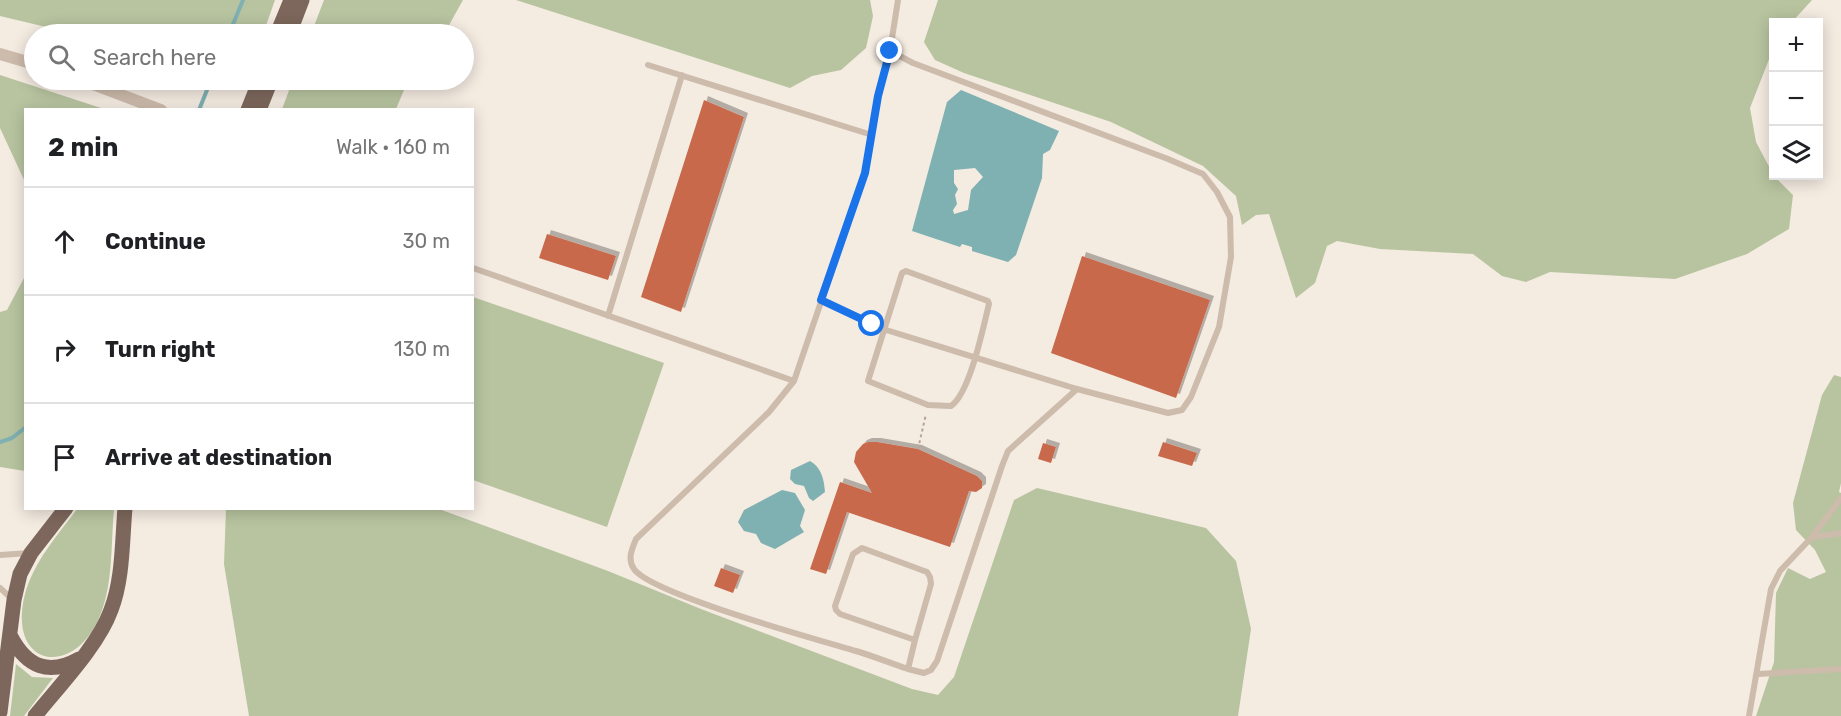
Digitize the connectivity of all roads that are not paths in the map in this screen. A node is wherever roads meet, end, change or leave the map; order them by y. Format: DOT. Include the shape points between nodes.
graph roads {
  1 [pos="291,0"];
  2 [pos="302,0"];
  3 [pos="898,0"];
  4 [pos="281,24"];
  5 [pos="293,24"];
  6 [pos="890,51"];
  7 [pos="0,54"];
  8 [pos="24,61"];
  9 [pos="648,64"];
  10 [pos="682,75"];
  11 [pos="108,90"];
  12 [pos="256,90"];
  13 [pos="267,90"];
  14 [pos="155,108"];
  15 [pos="249,108"];
  16 [pos="260,108"];
  17 [pos="872,135"];
  18 [pos="474,268"];
  19 [pos="821,300"];
  20 [pos="608,316"];
  21 [pos="883,330"];
  22 [pos="974,358"];
  23 [pos="794,381"];
  24 [pos="1077,389"];
  25 [pos="1841,498"];
  26 [pos="64,510"];
  27 [pos="125,510"];
  28 [pos="1841,533"];
  29 [pos="1812,537"];
  30 [pos="31,553"];
  31 [pos="0,555"];
  32 [pos="0,588"];
  33 [pos="14,600"];
  34 [pos="11,637"];
  35 [pos="915,639"];
  36 [pos="81,658"];
  37 [pos="908,669"];
  38 [pos="1841,669"];
  39 [pos="1758,674"];
  40 [pos="0,712"];
  41 [pos="35,716"];
  42 [pos="1749,716"];
  1 -- 4 [label="main road"];
  2 -- 5 [label="main road"];
  3 -- 6 [label="lane"];
  6 -- 17 [label="lane"];
  6 -- 24 [label="lane" via="1203,174 1217,192 1230,217 1231,257 1219,327 1182,410 1168,413"];
  7 -- 8 [label="street"];
  9 -- 10 [label="lane"];
  10 -- 17 [label="lane"];
  10 -- 20 [label="lane"];
  11 -- 14 [label="street"];
  12 -- 15 [label="main road"];
  13 -- 16 [label="main road"];
  17 -- 19 [label="lane" via="865,173"];
  18 -- 20 [label="lane"];
  19 -- 21 [label="lane"];
  19 -- 23 [label="lane"];
  20 -- 23 [label="lane"];
  21 -- 22 [label="lane"];
  21 -- 22 [label="lane" via="868,381 928,405 954,404 965,387"];
  21 -- 22 [label="lane" via="902,273 906,272 988,301"];
  22 -- 24 [label="lane"];
  23 -- 37 [label="lane" via="769,412 636,539 630,553 633,568 644,579 686,596"];
  24 -- 37 [label="lane" via="1008,452 937,661 924,673"];
  25 -- 29 [label="lane"];
  26 -- 30 [label="main road"];
  27 -- 36 [label="main road" via="111,611"];
  28 -- 29 [label="lane"];
  29 -- 39 [label="lane" via="1780,571 1771,589"];
  30 -- 31 [label="lane"];
  30 -- 33 [label="main road" via="20,574"];
  32 -- 33 [label="lane"];
  33 -- 34 [label="main road"];
  34 -- 36 [label="main road" via="19,652 32,663 49,668 66,666"];
  34 -- 40 [label="main road"];
  35 -- 35 [label="lane" via="931,584 927,572 858,549 853,554 836,610"];
  35 -- 37 [label="lane"];
  36 -- 41 [label="main road"];
  38 -- 39 [label="lane"];
  39 -- 42 [label="lane"];
}
